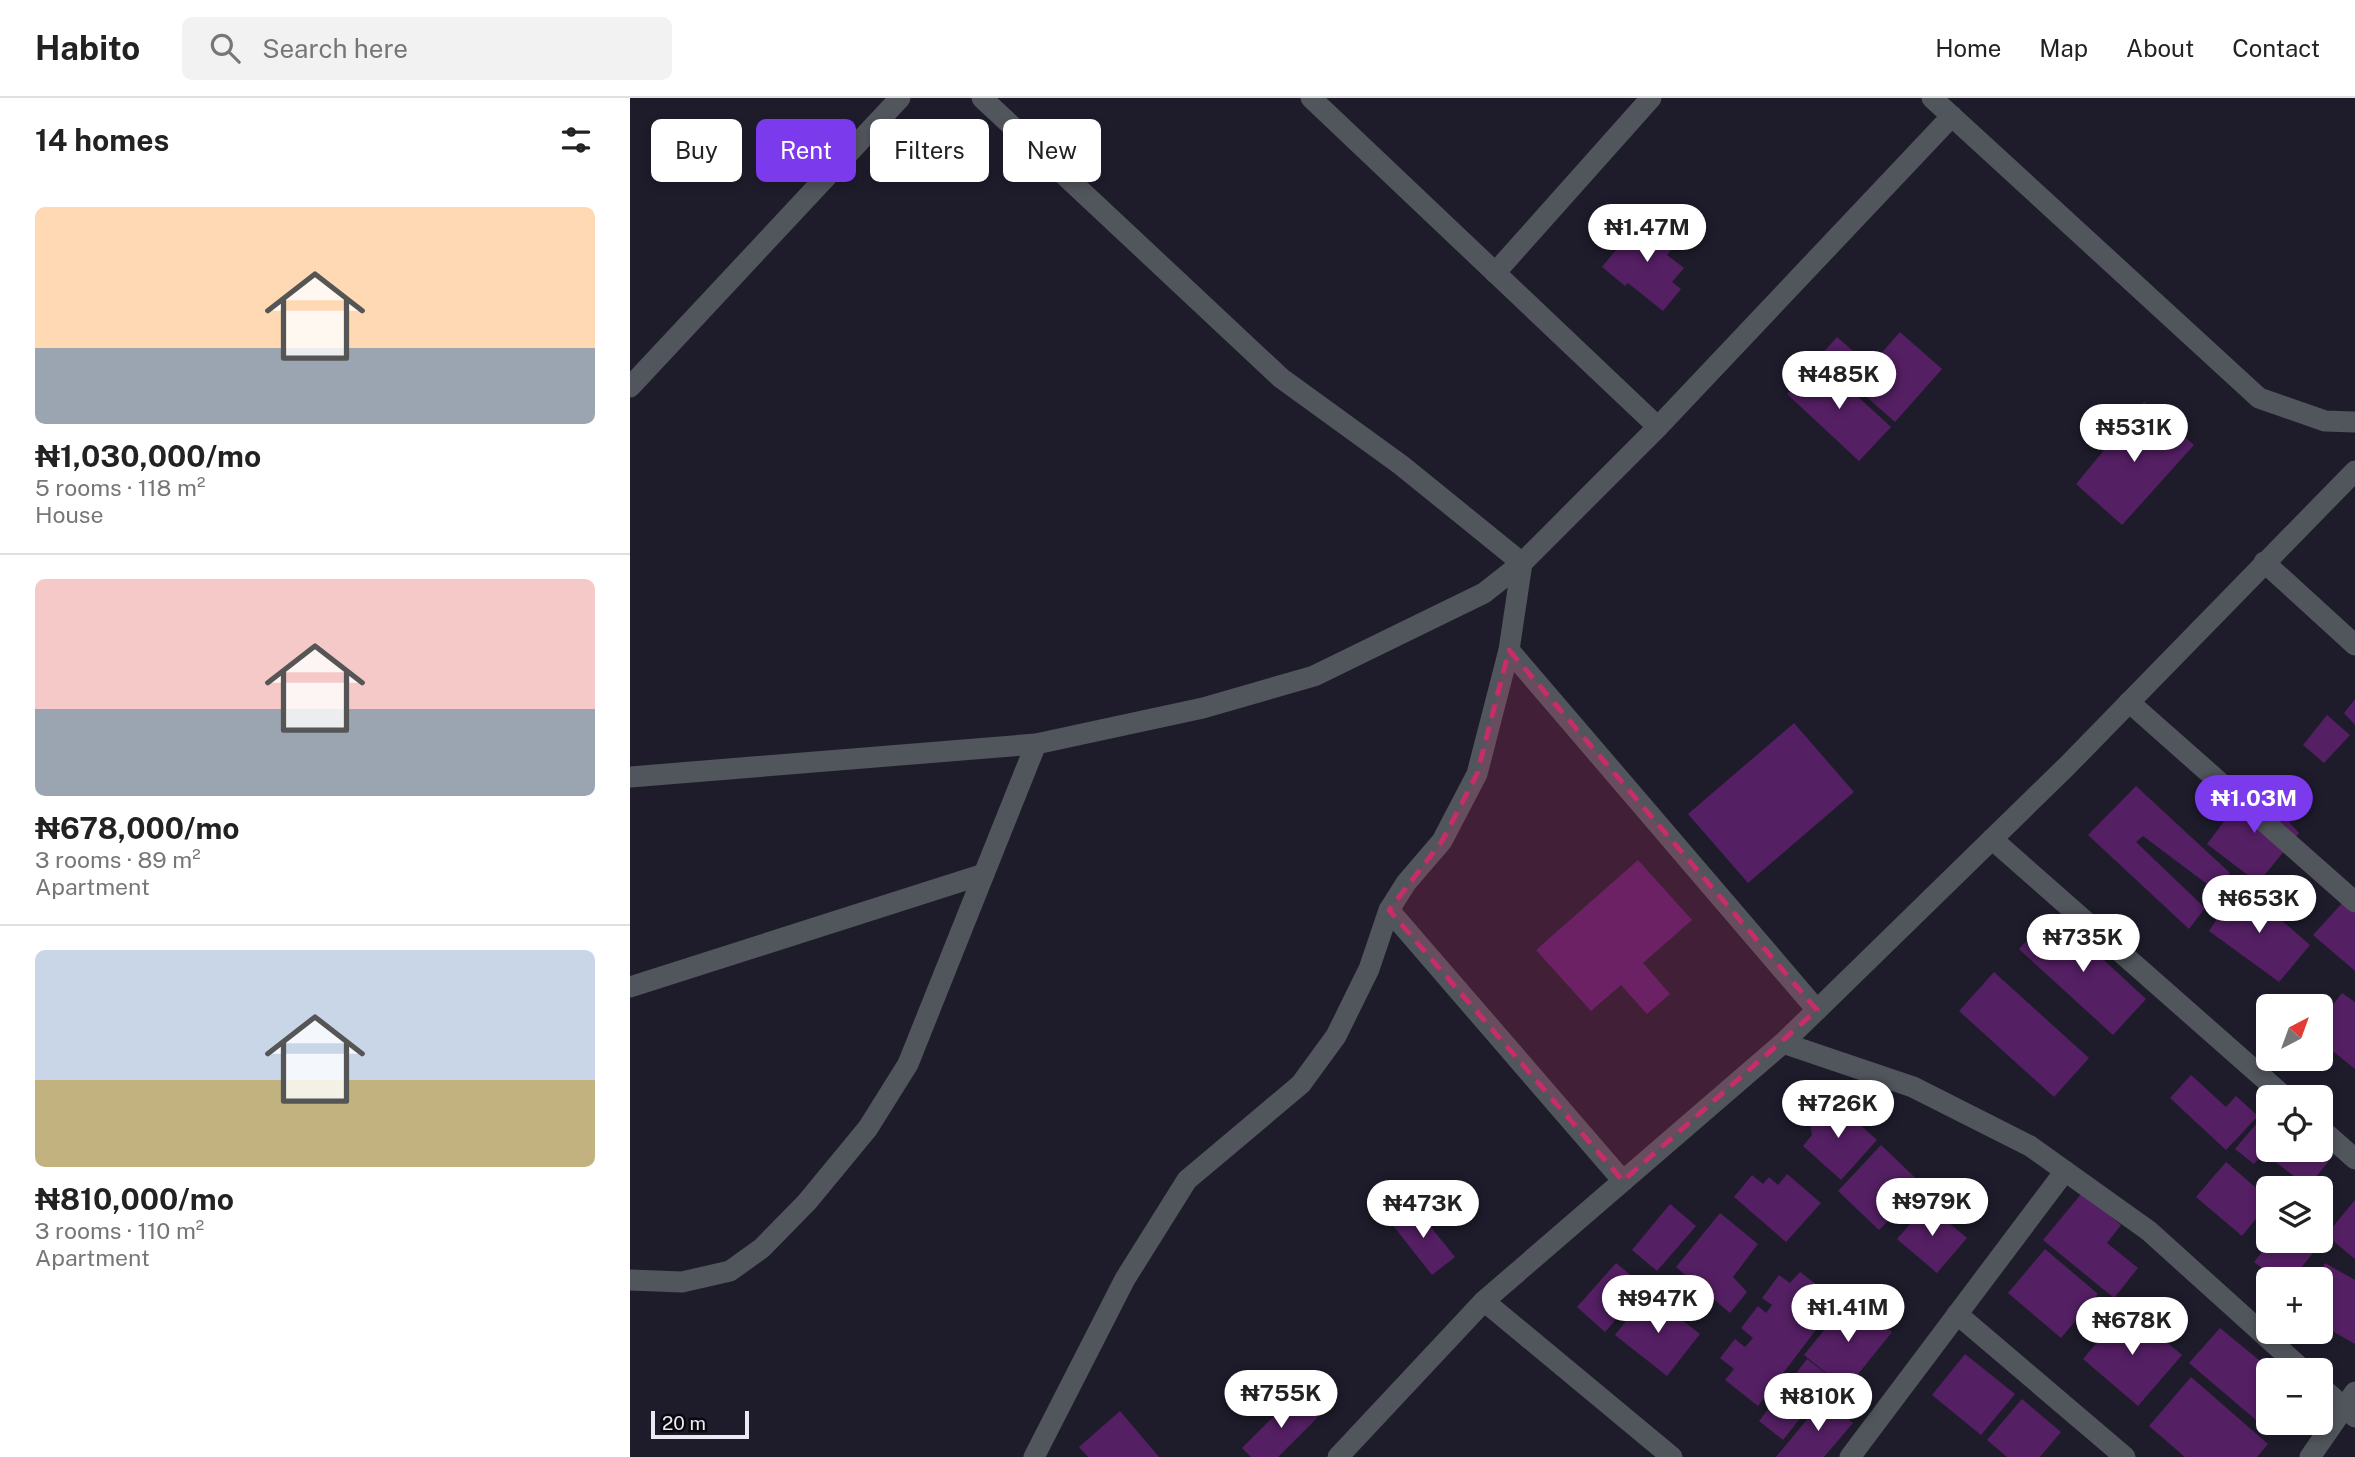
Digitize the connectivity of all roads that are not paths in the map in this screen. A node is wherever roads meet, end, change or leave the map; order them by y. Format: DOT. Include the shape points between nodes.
graph roads {
  1 [pos="900,98"];
  2 [pos="982,98"];
  3 [pos="1311,98"];
  4 [pos="1651,98"];
  5 [pos="1932,98"];
  6 [pos="1952,116"];
  7 [pos="1495,273"];
  8 [pos="630,387"];
  9 [pos="2355,422"];
  10 [pos="1658,427"];
  11 [pos="2355,471"];
  12 [pos="2264,562"];
  13 [pos="1522,563"];
  14 [pos="2355,645"];
  15 [pos="1509,650"];
  16 [pos="2129,702"];
  17 [pos="1036,744"];
  18 [pos="630,777"];
  19 [pos="1992,839"];
  20 [pos="984,874"];
  21 [pos="2355,902"];
  22 [pos="1389,910"];
  23 [pos="630,987"];
  24 [pos="1817,1010"];
  25 [pos="1783,1043"];
  26 [pos="2271,1085"];
  27 [pos="2333,1140"];
  28 [pos="2355,1159"];
  29 [pos="2065,1171"];
  30 [pos="1623,1181"];
  31 [pos="630,1280"];
  32 [pos="1484,1301"];
  33 [pos="1957,1314"];
  34 [pos="2290,1358"];
  35 [pos="2333,1394"];
  36 [pos="2351,1405"];
  37 [pos="1034,1457"];
  38 [pos="1338,1457"];
  39 [pos="1672,1457"];
  40 [pos="1850,1457"];
  41 [pos="2125,1457"];
  42 [pos="2310,1457"];
  1 -- 8 [label="street"];
  2 -- 13 [label="street" via="1281,378 1401,465"];
  3 -- 7 [label="street"];
  4 -- 7 [label="street"];
  5 -- 6 [label="street"];
  6 -- 9 [label="street" via="2259,398 2325,421"];
  6 -- 10 [label="street"];
  7 -- 10 [label="street"];
  10 -- 13 [label="street"];
  11 -- 12 [label="street"];
  12 -- 14 [label="street"];
  12 -- 16 [label="street"];
  13 -- 15 [label="street"];
  13 -- 17 [label="street" via="1484,593 1314,676 1203,708"];
  15 -- 22 [label="street" via="1477,774 1442,841"];
  15 -- 24 [label="street"];
  16 -- 19 [label="street"];
  16 -- 21 [label="street"];
  17 -- 18 [label="street"];
  17 -- 20 [label="street"];
  19 -- 24 [label="street"];
  19 -- 26 [label="street"];
  20 -- 23 [label="street"];
  20 -- 31 [label="street" via="908,1064 868,1128 807,1202 762,1248 730,1271 681,1282"];
  22 -- 30 [label="street"];
  22 -- 37 [label="street" via="1369,969 1336,1036 1301,1084 1187,1180 1125,1279"];
  24 -- 25 [label="street"];
  25 -- 29 [label="street" via="1913,1087 2029,1146"];
  25 -- 30 [label="street"];
  27 -- 28 [label="street"];
  29 -- 33 [label="street"];
  29 -- 34 [label="street" via="2148,1231"];
  30 -- 32 [label="street"];
  32 -- 38 [label="street"];
  32 -- 39 [label="street"];
  33 -- 40 [label="street"];
  33 -- 41 [label="street"];
  35 -- 36 [label="street"];
  36 -- 42 [label="street"];
}
